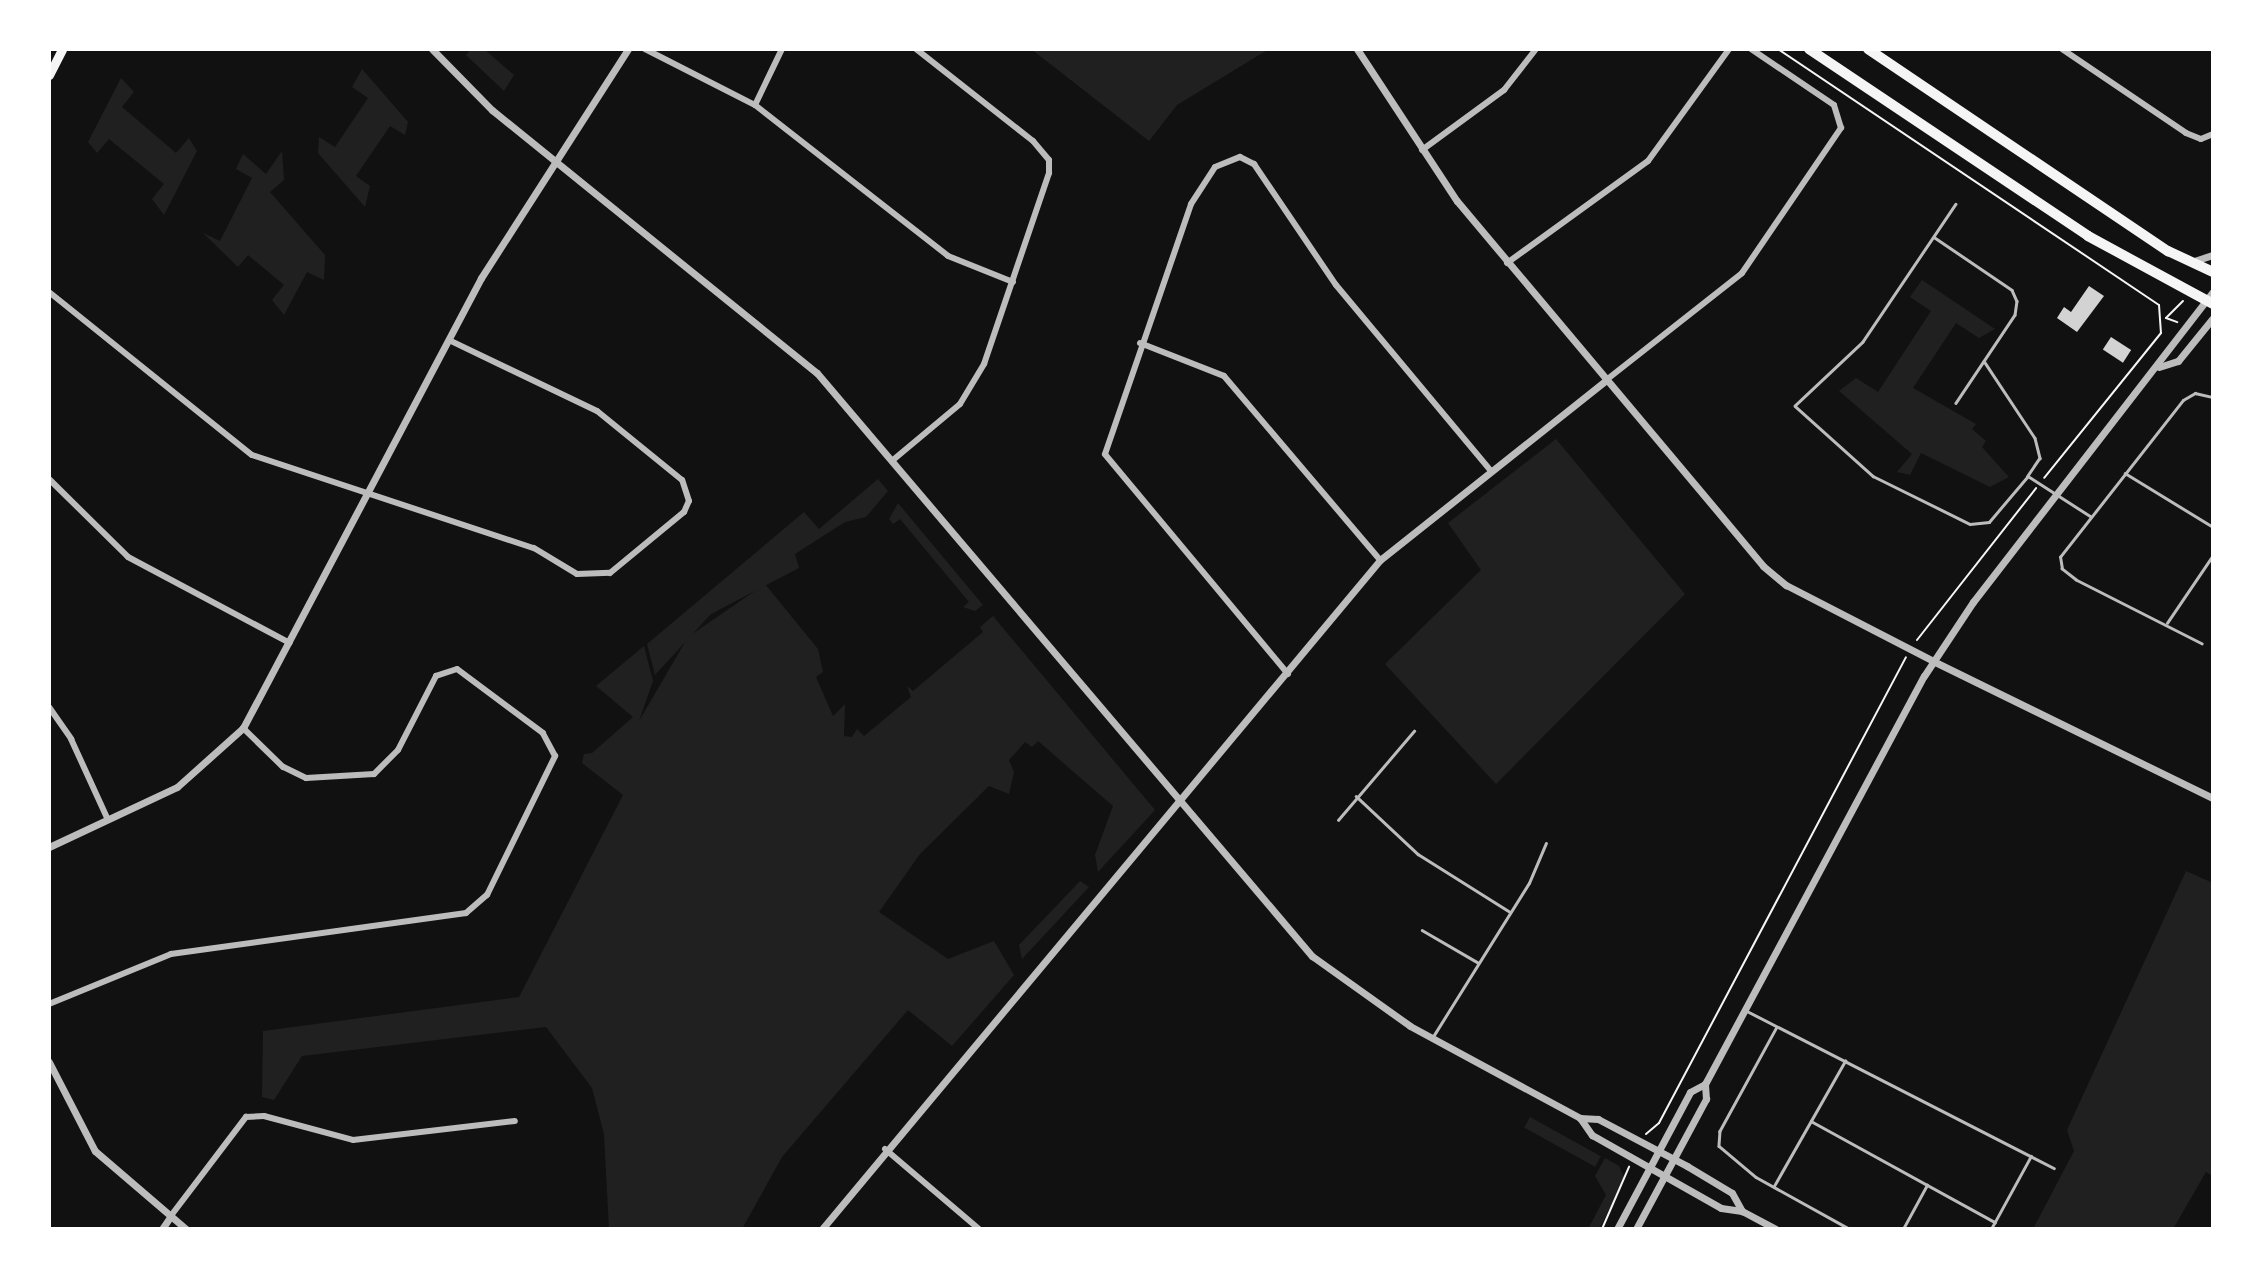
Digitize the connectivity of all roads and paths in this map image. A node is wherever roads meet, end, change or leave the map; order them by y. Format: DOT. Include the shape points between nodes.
graph roads {
  1 [pos="62,49"];
  2 [pos="432,49"];
  3 [pos="628,49"];
  4 [pos="645,49"];
  5 [pos="782,49"];
  6 [pos="916,49"];
  7 [pos="1357,49"];
  8 [pos="1535,49"];
  9 [pos="1729,49"];
  10 [pos="1751,49"];
  11 [pos="1777,49"];
  12 [pos="1809,49"];
  13 [pos="1868,49"];
  14 [pos="2062,49"];
  15 [pos="49,75"];
  16 [pos="755,104"];
  17 [pos="2213,134"];
  18 [pos="1422,150"];
  19 [pos="559,162"];
  20 [pos="1956,204"];
  21 [pos="1933,237"];
  22 [pos="2213,255"];
  23 [pos="2190,262"];
  24 [pos="1507,263"];
  25 [pos="2213,272"];
  26 [pos="1013,282"];
  27 [pos="2213,291"];
  28 [pos="49,292"];
  29 [pos="2209,302"];
  30 [pos="2174,311"];
  31 [pos="2164,318"];
  32 [pos="2213,318"];
  33 [pos="2174,320"];
  34 [pos="449,340"];
  35 [pos="1140,343"];
  36 [pos="1984,361"];
  37 [pos="2159,367"];
  38 [pos="1605,382"];
  39 [pos="2213,397"];
  40 [pos="1956,403"];
  41 [pos="893,460"];
  42 [pos="1490,470"];
  43 [pos="2125,473"];
  44 [pos="2028,476"];
  45 [pos="2046,477"];
  46 [pos="49,480"];
  47 [pos="2034,491"];
  48 [pos="365,495"];
  49 [pos="2057,496"];
  50 [pos="2090,516"];
  51 [pos="2213,527"];
  52 [pos="2213,555"];
  53 [pos="1380,561"];
  54 [pos="2167,623"];
  55 [pos="1919,636"];
  56 [pos="290,643"];
  57 [pos="2202,644"];
  58 [pos="1903,661"];
  59 [pos="1933,661"];
  60 [pos="1288,674"];
  61 [pos="49,707"];
  62 [pos="243,728"];
  63 [pos="1414,731"];
  64 [pos="1356,796"];
  65 [pos="2213,798"];
  66 [pos="1181,806"];
  67 [pos="108,820"];
  68 [pos="1338,820"];
  69 [pos="1546,843"];
  70 [pos="49,847"];
  71 [pos="1510,912"];
  72 [pos="1422,930"];
  73 [pos="1477,962"];
  74 [pos="49,1004"];
  75 [pos="1745,1010"];
  76 [pos="1777,1026"];
  77 [pos="1432,1038"];
  78 [pos="1845,1061"];
  79 [pos="49,1062"];
  80 [pos="1705,1084"];
  81 [pos="1580,1118"];
  82 [pos="515,1121"];
  83 [pos="1811,1121"];
  84 [pos="1647,1130"];
  85 [pos="885,1149"];
  86 [pos="1658,1150"];
  87 [pos="2031,1156"];
  88 [pos="1674,1158"];
  89 [pos="1648,1167"];
  90 [pos="2054,1168"];
  91 [pos="1626,1172"];
  92 [pos="1664,1176"];
  93 [pos="1927,1185"];
  94 [pos="1774,1186"];
  95 [pos="1742,1211"];
  96 [pos="170,1217"];
  97 [pos="1995,1222"];
  98 [pos="162,1229"];
  99 [pos="186,1229"];
  100 [pos="822,1229"];
  101 [pos="979,1229"];
  102 [pos="1602,1229"];
  103 [pos="1618,1229"];
  104 [pos="1636,1229"];
  105 [pos="1686,1229"];
  106 [pos="1710,1229"];
  107 [pos="1776,1229"];
  108 [pos="1850,1229"];
  109 [pos="1903,1229"];
  110 [pos="1991,1229"];
  1 -- 15 [label="main road"];
  2 -- 19 [label="street" via="477,98"];
  3 -- 19 [label="street"];
  4 -- 16 [label="street"];
  5 -- 16 [label="street"];
  6 -- 26 [label="street" via="1049,160 1045,192"];
  7 -- 18 [label="street"];
  8 -- 18 [label="street" via="1504,90"];
  9 -- 24 [label="street" via="1648,161"];
  10 -- 38 [label="street" via="1834,105 1841,128 1742,273"];
  11 -- 31 [label="path" via="2149,298"];
  12 -- 29 [label="main road" via="2088,236"];
  13 -- 23 [label="main road"];
  14 -- 17 [label="street" via="2186,133 2201,139"];
  16 -- 26 [label="street" via="948,256"];
  18 -- 24 [label="street"];
  19 -- 34 [label="street" via="494,254"];
  19 -- 41 [label="street" via="790,346"];
  20 -- 21 [label="lane"];
  21 -- 36 [label="lane" via="2015,295 2015,316"];
  21 -- 44 [label="lane" via="1863,342 1795,406 1874,475 1970,524 1989,522"];
  22 -- 23 [label="street"];
  23 -- 25 [label="main road"];
  24 -- 38 [label="street"];
  26 -- 41 [label="street" via="984,364 960,404"];
  27 -- 29 [label="street"];
  28 -- 48 [label="street" via="252,455"];
  29 -- 37 [label="street" via="2167,344"];
  30 -- 31 [label="path"];
  31 -- 33 [label="path"];
  31 -- 45 [label="path" via="2161,333"];
  32 -- 37 [label="street" via="2178,361"];
  34 -- 48 [label="street"];
  34 -- 48 [label="street" via="597,411 682,480 689,501 684,512 610,573 589,577 534,548"];
  35 -- 42 [label="street" via="1199,187 1215,167 1240,157 1254,164 1336,285"];
  35 -- 53 [label="street" via="1224,376"];
  35 -- 60 [label="street" via="1105,454"];
  36 -- 40 [label="lane"];
  36 -- 44 [label="lane" via="2035,438 2040,458"];
  37 -- 49 [label="street"];
  38 -- 42 [label="street"];
  38 -- 59 [label="street" via="1763,566 1786,585"];
  39 -- 43 [label="lane" via="2195,393 2183,400"];
  41 -- 66 [label="street"];
  42 -- 53 [label="street"];
  43 -- 50 [label="lane"];
  43 -- 51 [label="lane"];
  44 -- 49 [label="lane"];
  46 -- 56 [label="street" via="128,557"];
  47 -- 55 [label="path"];
  48 -- 56 [label="street"];
  49 -- 50 [label="lane"];
  49 -- 59 [label="street"];
  50 -- 54 [label="lane" via="2061,552 2062,569"];
  52 -- 54 [label="lane"];
  53 -- 60 [label="street"];
  54 -- 57 [label="lane"];
  56 -- 62 [label="street"];
  58 -- 84 [label="path" via="1659,1123"];
  59 -- 65 [label="street"];
  59 -- 75 [label="street"];
  60 -- 66 [label="street"];
  61 -- 67 [label="street"];
  62 -- 67 [label="street" via="187,780"];
  62 -- 74 [label="street" via="284,768 306,778 374,774 398,750 436,677 457,669 542,733 555,756 487,895 466,913 171,954"];
  63 -- 64 [label="lane"];
  64 -- 68 [label="lane"];
  64 -- 71 [label="lane" via="1419,854"];
  66 -- 77 [label="street" via="1312,956"];
  66 -- 85 [label="street"];
  67 -- 70 [label="street"];
  69 -- 71 [label="lane"];
  71 -- 73 [label="lane"];
  72 -- 73 [label="lane"];
  73 -- 77 [label="lane"];
  75 -- 76 [label="lane"];
  75 -- 80 [label="street"];
  76 -- 78 [label="lane"];
  76 -- 94 [label="lane" via="1718,1139 1724,1155"];
  77 -- 81 [label="street"];
  78 -- 83 [label="lane"];
  78 -- 87 [label="lane"];
  79 -- 96 [label="street" via="95,1151"];
  80 -- 86 [label="street" via="1690,1092"];
  80 -- 88 [label="street" via="1706,1099"];
  81 -- 86 [label="street" via="1598,1119"];
  81 -- 89 [label="street" via="1591,1135"];
  82 -- 96 [label="street" via="353,1140 264,1116 246,1117"];
  83 -- 93 [label="lane"];
  83 -- 94 [label="lane"];
  85 -- 100 [label="street"];
  85 -- 101 [label="street"];
  86 -- 88 [label="street"];
  86 -- 89 [label="street"];
  87 -- 90 [label="lane"];
  87 -- 97 [label="lane"];
  88 -- 92 [label="street"];
  88 -- 95 [label="street" via="1732,1193"];
  89 -- 92 [label="street"];
  89 -- 103 [label="street"];
  91 -- 102 [label="path"];
  92 -- 95 [label="street" via="1721,1208"];
  92 -- 104 [label="street"];
  93 -- 97 [label="lane"];
  93 -- 109 [label="lane"];
  94 -- 108 [label="lane"];
  95 -- 107 [label="street"];
  96 -- 98 [label="street"];
  96 -- 99 [label="street"];
  97 -- 110 [label="lane"];
  105 -- 106 [label="lane"];
}
